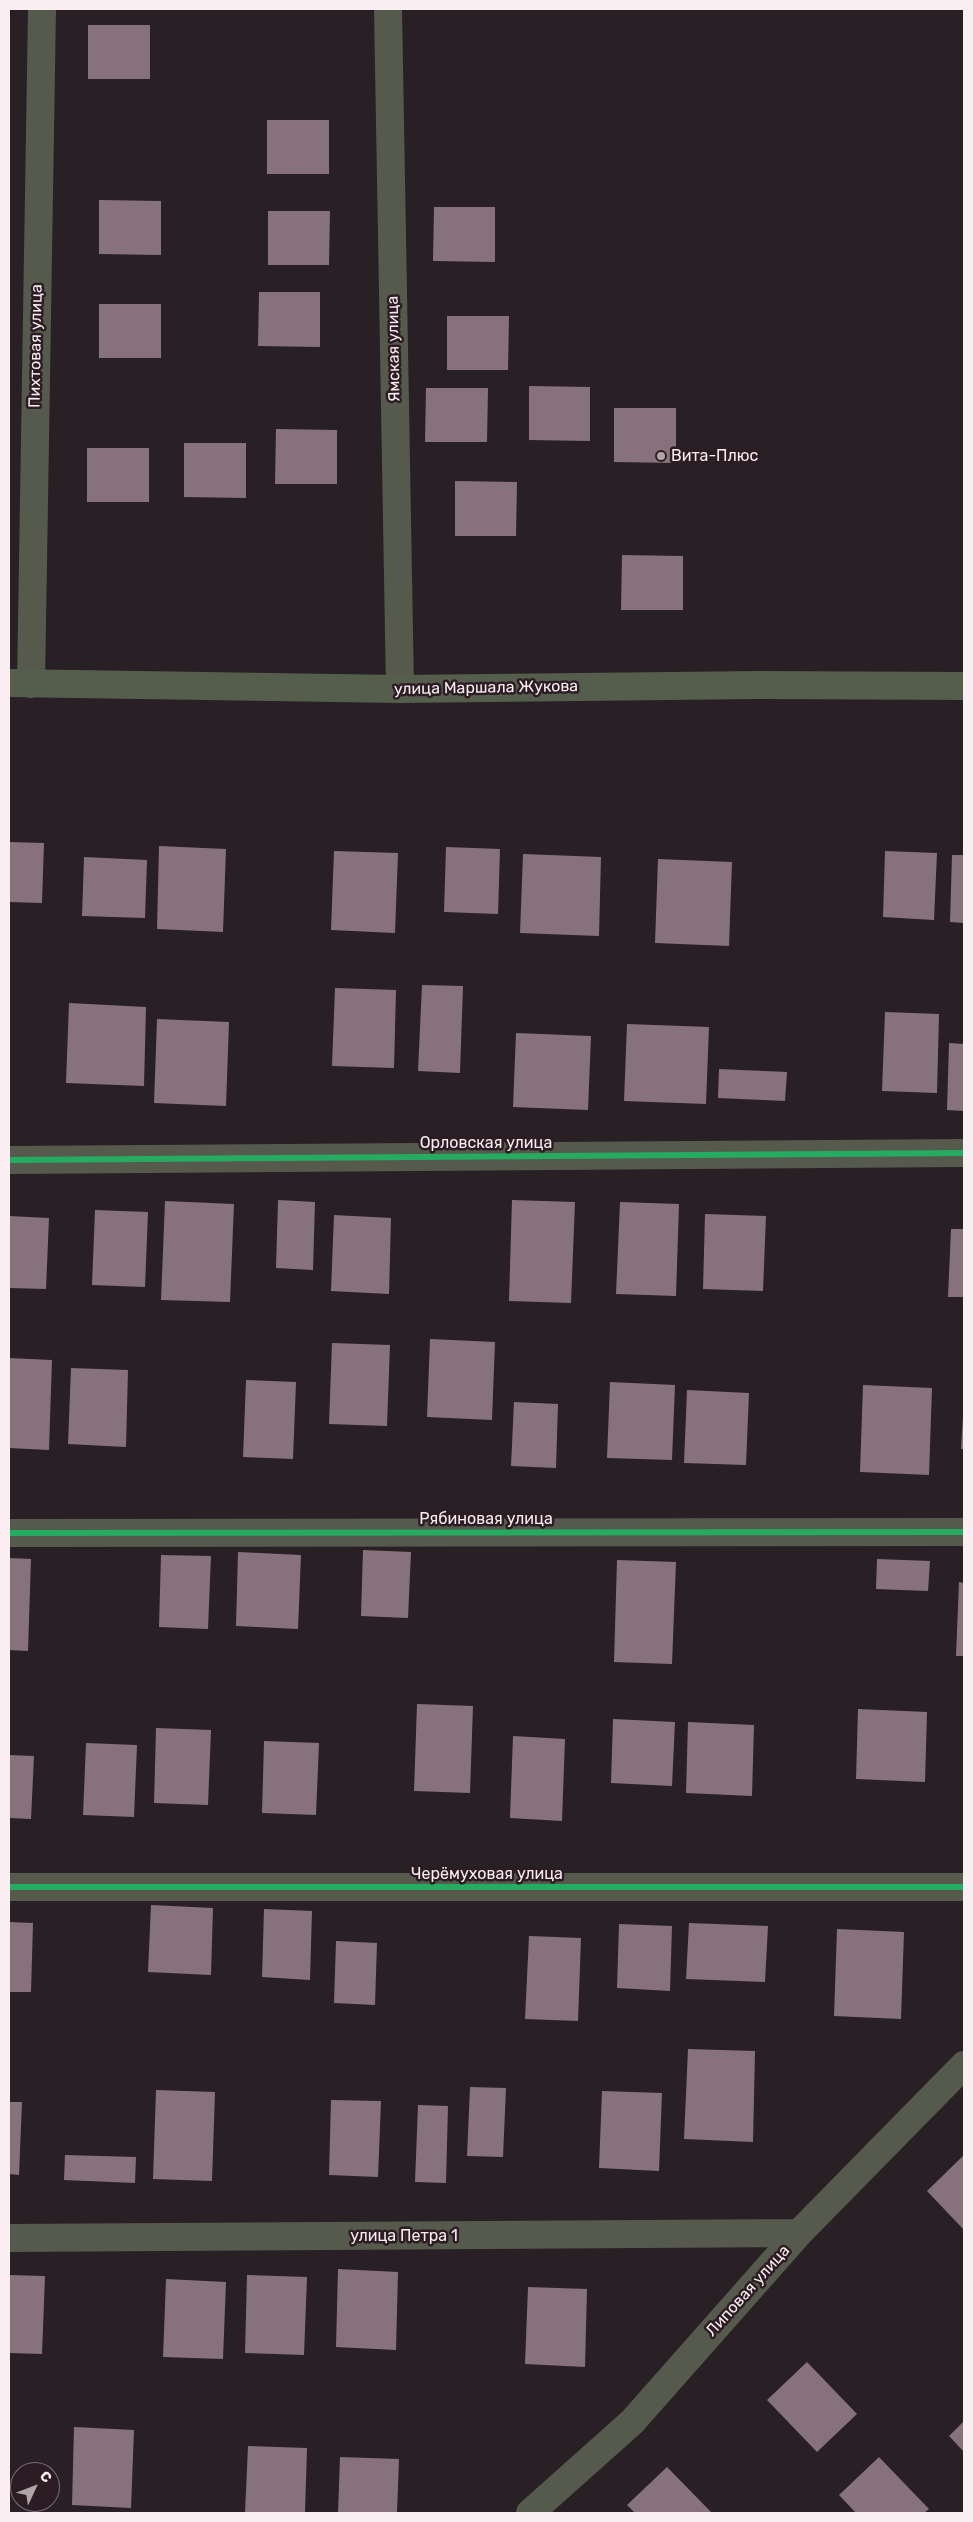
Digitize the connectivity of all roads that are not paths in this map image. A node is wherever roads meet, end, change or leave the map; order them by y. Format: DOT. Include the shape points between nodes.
graph roads {
  1 [pos="42,9"];
  2 [pos="388,9"];
  3 [pos="20,684"];
  4 [pos="964,686"];
  5 [pos="400,690"];
  6 [pos="964,1153"];
  7 [pos="9,1160"];
  8 [pos="964,1532"];
  9 [pos="9,1533"];
  10 [pos="9,1887"];
  11 [pos="964,1887"];
  12 [pos="964,2065"];
  13 [pos="799,2234"];
  14 [pos="9,2238"];
  15 [pos="530,2513"];
  1 -- 3 [label="street, Пихтовая улица"];
  2 -- 5 [label="street, Ямская улица"];
  3 -- 5 [label="main road, улица Маршала Жукова"];
  4 -- 5 [label="main road, улица Маршала Жукова"];
  6 -- 7 [label="street, Орловская улица"];
  8 -- 9 [label="street, Рябиновая улица"];
  10 -- 11 [label="street, Черёмуховая улица"];
  12 -- 13 [label="street, Липовая улица"];
  13 -- 14 [label="street, улица Петра 1"];
  13 -- 15 [label="street, Липовая улица" via="632,2422"];
}
